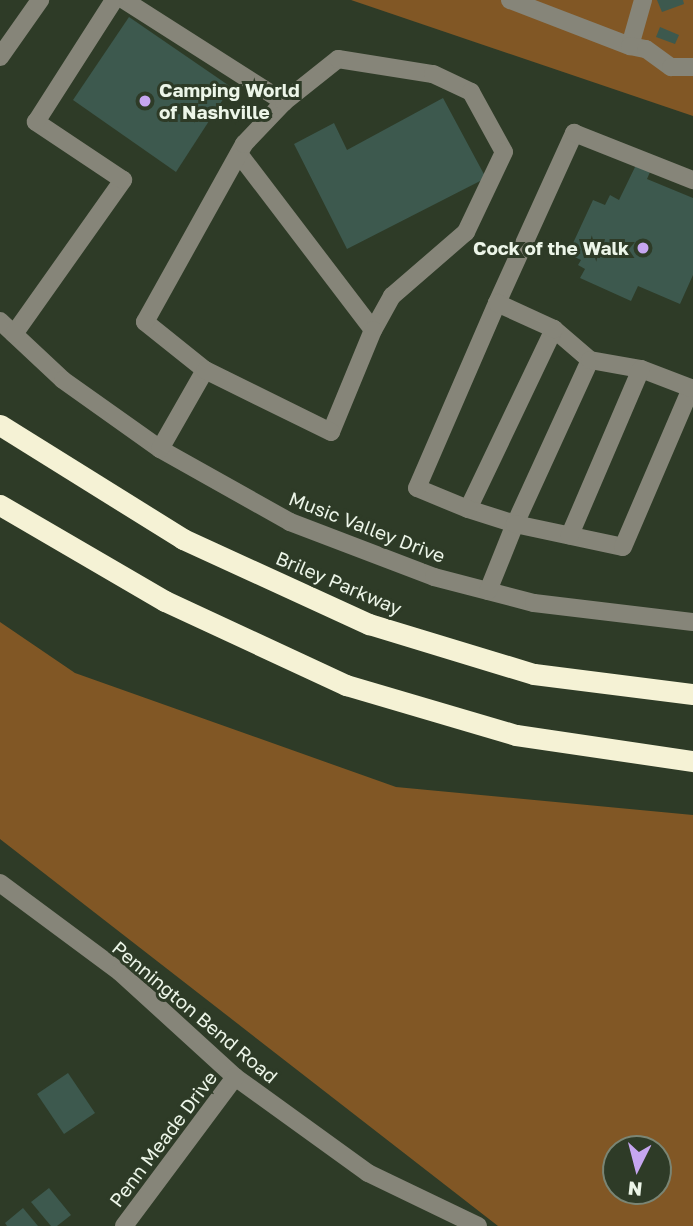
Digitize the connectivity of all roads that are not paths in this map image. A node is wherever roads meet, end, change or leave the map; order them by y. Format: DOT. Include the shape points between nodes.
graph roads {
  1 [pos="40,0"];
  2 [pos="114,0"];
  3 [pos="124,0"];
  4 [pos="510,0"];
  5 [pos="643,0"];
  6 [pos="630,46"];
  7 [pos="0,57"];
  8 [pos="693,67"];
  9 [pos="284,102"];
  10 [pos="239,154"];
  11 [pos="693,180"];
  12 [pos="497,303"];
  13 [pos="0,321"];
  14 [pos="554,329"];
  15 [pos="373,330"];
  16 [pos="14,334"];
  17 [pos="590,360"];
  18 [pos="641,369"];
  19 [pos="205,370"];
  20 [pos="0,425"];
  21 [pos="160,449"];
  22 [pos="0,505"];
  23 [pos="468,509"];
  24 [pos="515,524"];
  25 [pos="570,536"];
  26 [pos="488,591"];
  27 [pos="693,622"];
  28 [pos="693,694"];
  29 [pos="693,761"];
  30 [pos="0,883"];
  31 [pos="235,1077"];
  32 [pos="124,1226"];
  33 [pos="478,1226"];
  1 -- 7 [label="street"];
  2 -- 16 [label="street" via="36,122 123,180"];
  3 -- 9 [label="street"];
  4 -- 6 [label="street"];
  5 -- 6 [label="street"];
  6 -- 8 [label="street" via="671,66"];
  9 -- 10 [label="street"];
  9 -- 15 [label="street" via="338,59 433,74 471,92 504,152 467,232 392,296"];
  10 -- 15 [label="street"];
  10 -- 19 [label="street" via="145,322"];
  11 -- 12 [label="street" via="574,133"];
  12 -- 14 [label="street"];
  12 -- 23 [label="street" via="416,488"];
  13 -- 16 [label="street, Music Valley Drive"];
  14 -- 17 [label="street"];
  14 -- 23 [label="street"];
  15 -- 19 [label="street" via="331,432"];
  16 -- 21 [label="street, Music Valley Drive" via="63,380"];
  17 -- 18 [label="street"];
  17 -- 24 [label="street"];
  18 -- 25 [label="street"];
  18 -- 25 [label="street" via="691,388 623,547"];
  19 -- 21 [label="street"];
  20 -- 28 [label="highway, Briley Parkway" via="183,539 369,624 534,674"];
  21 -- 26 [label="street, Music Valley Drive" via="290,522 434,577"];
  22 -- 29 [label="highway" via="165,601 346,685 516,735"];
  23 -- 24 [label="street"];
  24 -- 25 [label="street"];
  24 -- 26 [label="street"];
  26 -- 27 [label="street, Music Valley Drive" via="534,603"];
  30 -- 31 [label="street, Pennington Bend Road" via="120,972"];
  31 -- 32 [label="street, Penn Meade Drive"];
  31 -- 33 [label="street, Pennington Bend Road" via="368,1173"];
}
